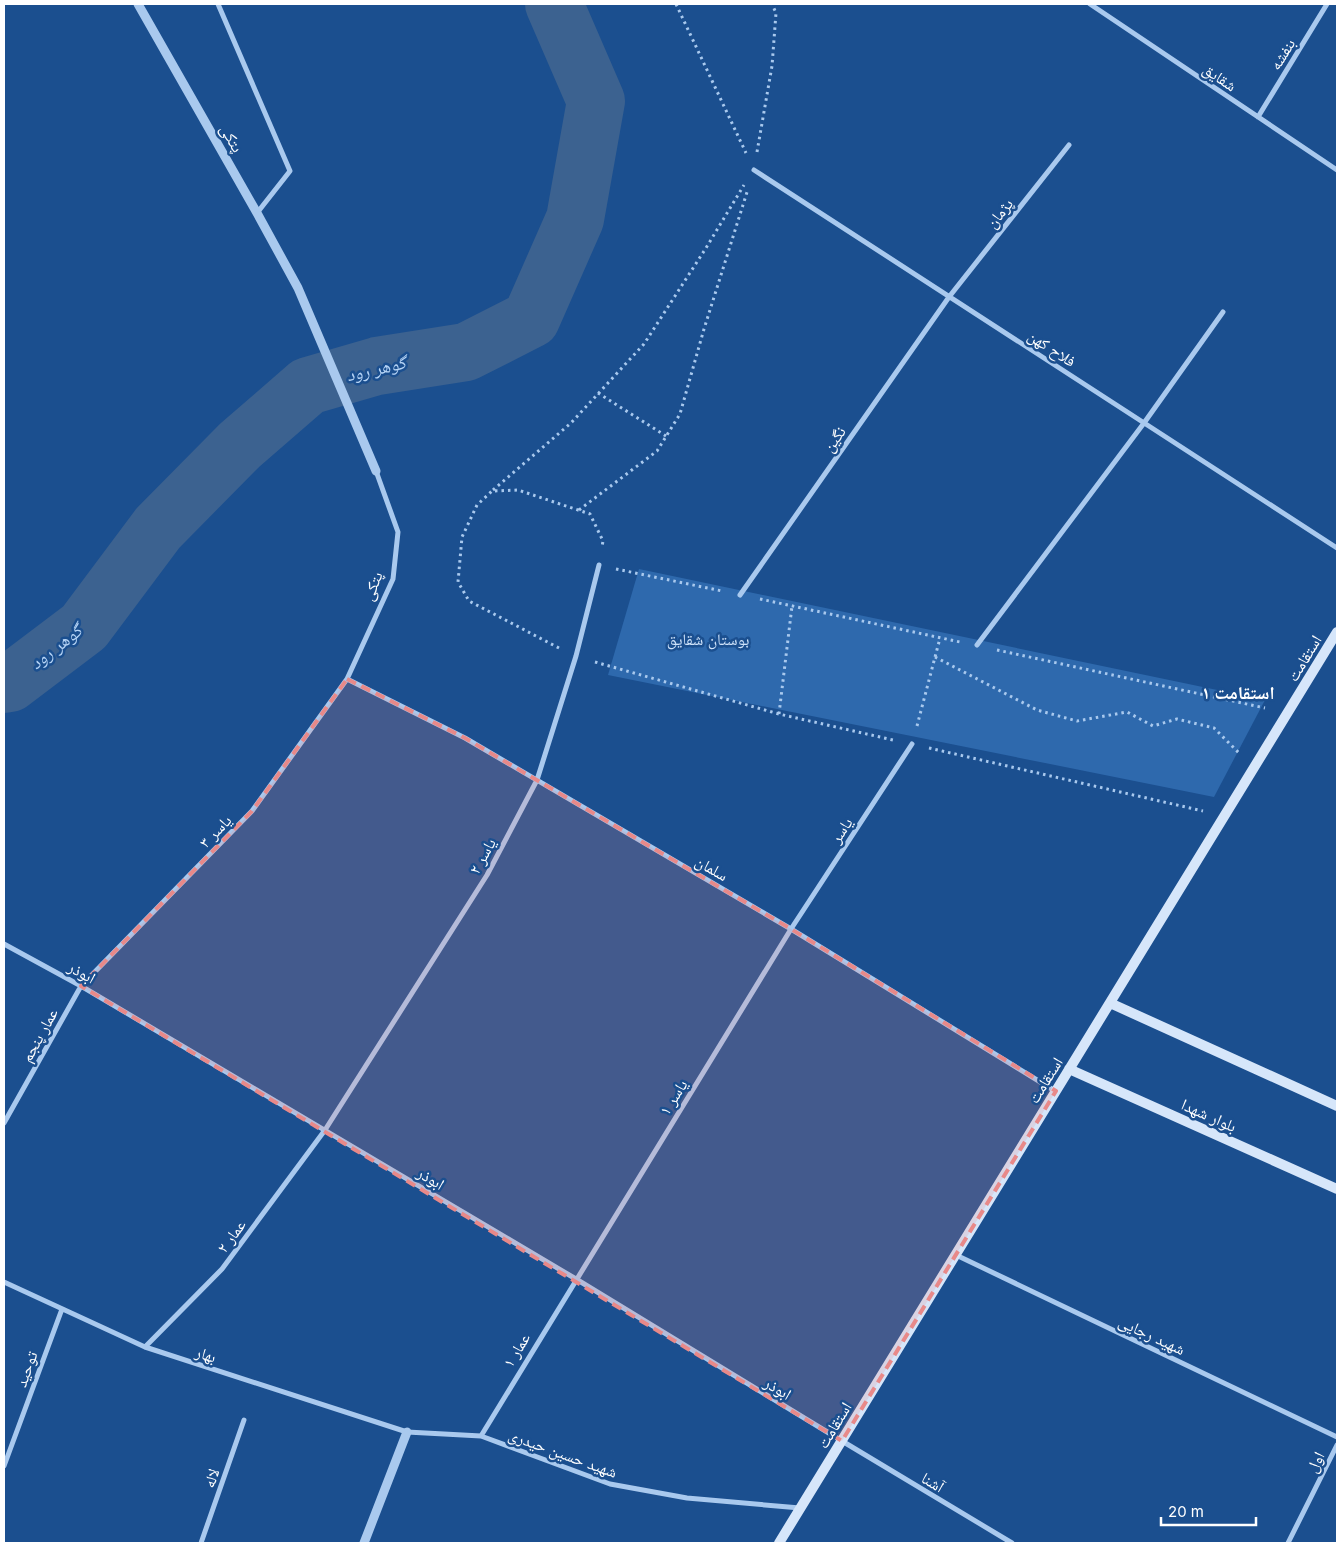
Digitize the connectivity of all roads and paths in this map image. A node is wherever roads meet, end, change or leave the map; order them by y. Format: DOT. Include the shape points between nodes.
graph roads {
  1 [pos="138,4"];
  2 [pos="218,4"];
  3 [pos="676,4"];
  4 [pos="772,4"];
  5 [pos="1090,4"];
  6 [pos="1327,4"];
  7 [pos="1258,117"];
  8 [pos="1069,145"];
  9 [pos="754,170"];
  10 [pos="1337,170"];
  11 [pos="257,212"];
  12 [pos="949,297"];
  13 [pos="1222,312"];
  14 [pos="598,393"];
  15 [pos="1144,423"];
  16 [pos="666,436"];
  17 [pos="376,471"];
  18 [pos="492,491"];
  19 [pos="579,510"];
  20 [pos="1337,548"];
  21 [pos="599,565"];
  22 [pos="740,595"];
  23 [pos="792,606"];
  24 [pos="1337,632"];
  25 [pos="940,638"];
  26 [pos="977,645"];
  27 [pos="576,656"];
  28 [pos="935,657"];
  29 [pos="347,679"];
  30 [pos="1288,713"];
  31 [pos="780,714"];
  32 [pos="912,744"];
  33 [pos="1253,768"];
  34 [pos="537,780"];
  35 [pos="791,929"];
  36 [pos="4,944"];
  37 [pos="81,986"];
  38 [pos="1110,1003"];
  39 [pos="1069,1069"];
  40 [pos="1056,1091"];
  41 [pos="1337,1106"];
  42 [pos="4,1123"];
  43 [pos="325,1130"];
  44 [pos="1337,1189"];
  45 [pos="956,1255"];
  46 [pos="576,1279"];
  47 [pos="4,1282"];
  48 [pos="62,1309"];
  49 [pos="145,1347"];
  50 [pos="244,1420"];
  51 [pos="407,1432"];
  52 [pos="480,1436"];
  53 [pos="1337,1437"];
  54 [pos="842,1441"];
  55 [pos="1337,1445"];
  56 [pos="4,1466"];
  57 [pos="801,1508"];
  58 [pos="201,1543"];
  59 [pos="364,1543"];
  60 [pos="779,1543"];
  61 [pos="1012,1543"];
  62 [pos="1288,1543"];
  1 -- 11 [label="street, پتکی"];
  2 -- 11 [label="street" via="290,171"];
  3 -- 9 [label="path"];
  4 -- 9 [label="path" via="776,13 772,66"];
  5 -- 7 [label="street, شقایق"];
  6 -- 7 [label="street, بنفشه"];
  7 -- 10 [label="street, شقایق"];
  8 -- 12 [label="street, پژمان"];
  9 -- 12 [label="street, فلاح کهن"];
  9 -- 14 [label="path" via="644,344"];
  9 -- 16 [label="path" via="680,414"];
  11 -- 17 [label="street, پتکی" via="298,288"];
  12 -- 15 [label="street, فلاح کهن"];
  12 -- 22 [label="street, نگین"];
  13 -- 15 [label="street"];
  14 -- 16 [label="path"];
  14 -- 18 [label="path" via="570,423"];
  15 -- 20 [label="street, فلاح کهن"];
  15 -- 26 [label="street"];
  16 -- 19 [label="path" via="657,451"];
  17 -- 29 [label="street, پتکی" via="398,532 393,579"];
  18 -- 19 [label="path" via="518,490"];
  18 -- 27 [label="path" via="477,506 462,537 458,582 469,601"];
  19 -- 21 [label="path" via="590,514 603,541"];
  21 -- 22 [label="path"];
  21 -- 27 [label="street, یاسر ۲"];
  22 -- 23 [label="path"];
  23 -- 25 [label="path"];
  23 -- 31 [label="path"];
  24 -- 30 [label="main road, استقامت"];
  25 -- 26 [label="path"];
  25 -- 28 [label="path"];
  26 -- 30 [label="path"];
  27 -- 34 [label="street, یاسر ۲"];
  28 -- 32 [label="path"];
  28 -- 33 [label="path" via="1037,710 1077,721 1127,712 1153,726 1177,719 1214,728"];
  29 -- 34 [label="street, سلمان" via="466,738"];
  29 -- 37 [label="street, یاسر ۳" via="252,811"];
  30 -- 33 [label="main road, استقامت"];
  32 -- 35 [label="street, یاسر"];
  33 -- 38 [label="main road, استقامت"];
  34 -- 35 [label="street, سلمان"];
  34 -- 43 [label="street, یاسر ۲" via="487,875"];
  35 -- 40 [label="street, سلمان"];
  35 -- 46 [label="street, یاسر ۱"];
  36 -- 37 [label="street, ابوذر"];
  37 -- 42 [label="street, عمار پنجم"];
  37 -- 43 [label="street, ابوذر"];
  38 -- 39 [label="main road, استقامت"];
  38 -- 41 [label="main road"];
  39 -- 40 [label="main road, استقامت"];
  39 -- 44 [label="main road, بلوار شهدا"];
  40 -- 45 [label="main road, استقامت"];
  43 -- 46 [label="street, ابوذر"];
  43 -- 49 [label="street, عمار ۲" via="222,1269"];
  45 -- 53 [label="street, شهید رجایی"];
  45 -- 54 [label="main road, استقامت"];
  46 -- 52 [label="street, عمار ۱"];
  46 -- 54 [label="street, ابوذر"];
  47 -- 48 [label="street, بهار"];
  48 -- 49 [label="street, بهار"];
  48 -- 56 [label="street, توحید"];
  49 -- 51 [label="street, بهار"];
  50 -- 58 [label="street, لاله"];
  51 -- 52 [label="street, شهید حسین حیدری"];
  51 -- 59 [label="street"];
  52 -- 57 [label="street, شهید حسین حیدری" via="610,1484 687,1498"];
  54 -- 57 [label="main road, استقامت"];
  54 -- 61 [label="street, آشنا"];
  55 -- 62 [label="street, اول"];
  57 -- 60 [label="main road, استقامت"];
}
